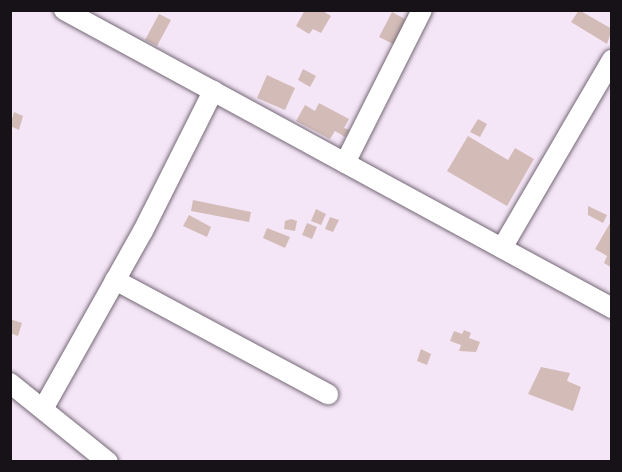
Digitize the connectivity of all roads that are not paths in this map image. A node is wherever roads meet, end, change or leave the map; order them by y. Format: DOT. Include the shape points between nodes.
graph roads {
  1 [pos="64,10"];
  2 [pos="422,10"];
  3 [pos="612,60"];
  4 [pos="213,91"];
  5 [pos="345,163"];
  6 [pos="502,248"];
  7 [pos="115,280"];
  8 [pos="612,308"];
  9 [pos="10,382"];
  10 [pos="328,394"];
  11 [pos="43,409"];
  12 [pos="108,462"];
  1 -- 4 [label="street"];
  2 -- 5 [label="street"];
  3 -- 6 [label="street"];
  4 -- 5 [label="street"];
  4 -- 7 [label="street"];
  5 -- 6 [label="street"];
  6 -- 8 [label="street"];
  7 -- 10 [label="street"];
  7 -- 11 [label="street"];
  9 -- 11 [label="street"];
  11 -- 12 [label="street"];
}
